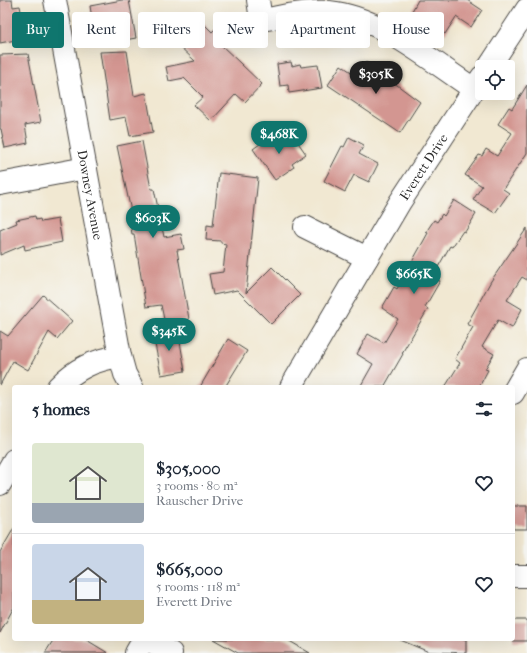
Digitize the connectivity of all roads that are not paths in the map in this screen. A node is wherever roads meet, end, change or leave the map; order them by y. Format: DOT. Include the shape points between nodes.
graph roads {
  1 [pos="55,0"];
  2 [pos="258,0"];
  3 [pos="527,9"];
  4 [pos="494,60"];
  5 [pos="475,81"];
  6 [pos="475,88"];
  7 [pos="86,168"];
  8 [pos="0,184"];
  9 [pos="305,227"];
  10 [pos="367,258"];
  11 [pos="120,356"];
  12 [pos="527,369"];
  13 [pos="60,385"];
  14 [pos="131,385"];
  15 [pos="292,385"];
  16 [pos="515,390"];
  17 [pos="12,463"];
  18 [pos="0,484"];
  19 [pos="515,576"];
  20 [pos="527,576"];
  21 [pos="143,641"];
  22 [pos="150,641"];
  23 [pos="136,653"];
  24 [pos="171,653"];
  1 -- 7 [label="street, Downey Avenue"];
  2 -- 5 [label="street" via="261,20 310,12 336,13 359,18 382,28"];
  3 -- 4 [label="street"];
  6 -- 10 [label="street, Everett Drive" via="400,202"];
  7 -- 8 [label="street"];
  7 -- 11 [label="street, Downey Avenue"];
  9 -- 10 [label="street"];
  10 -- 15 [label="street, Everett Drive"];
  11 -- 13 [label="street" via="84,365"];
  11 -- 14 [label="street, Downey Avenue"];
  12 -- 16 [label="street"];
  17 -- 18 [label="street"];
  19 -- 20 [label="street"];
  21 -- 23 [label="street"];
  22 -- 24 [label="street"];
}
